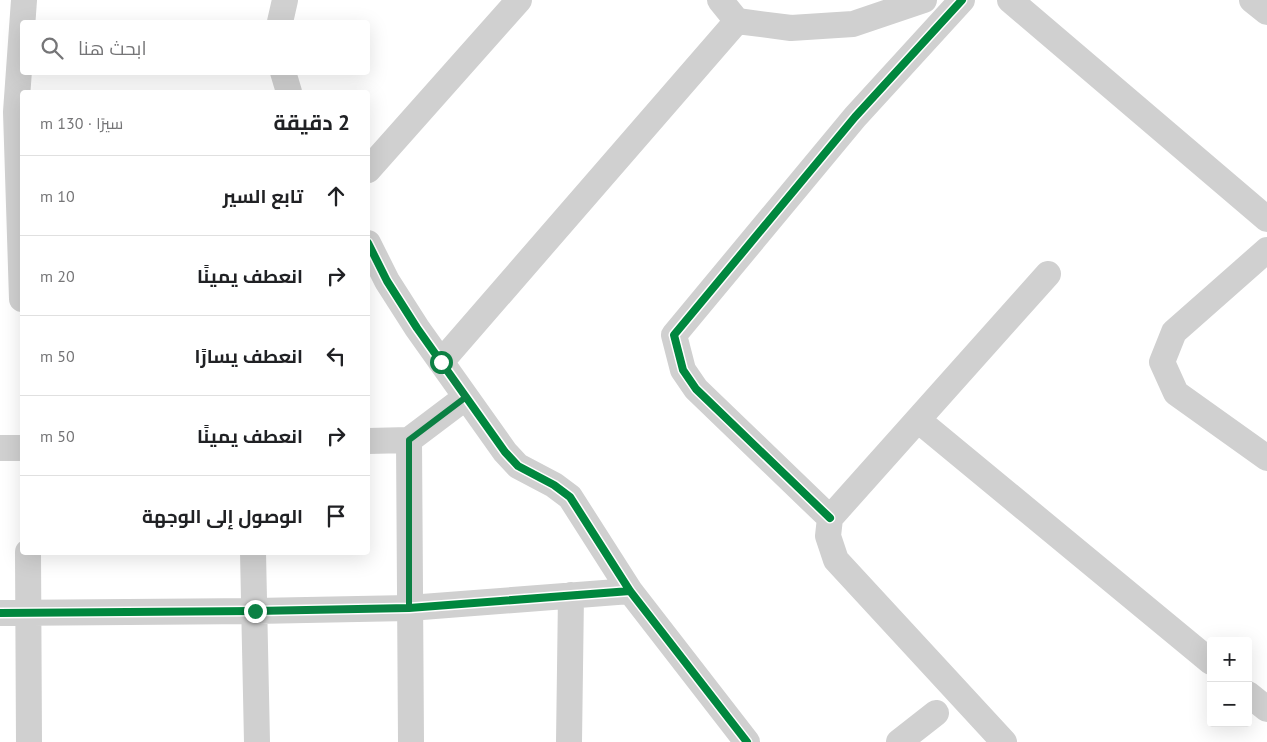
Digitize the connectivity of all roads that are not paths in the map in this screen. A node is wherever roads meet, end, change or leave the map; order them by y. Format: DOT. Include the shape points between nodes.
graph roads {
  1 [pos="24,0"];
  2 [pos="285,0"];
  3 [pos="519,0"];
  4 [pos="720,0"];
  5 [pos="924,0"];
  6 [pos="962,0"];
  7 [pos="1010,0"];
  8 [pos="1252,0"];
  9 [pos="1267,12"];
  10 [pos="22,20"];
  11 [pos="280,20"];
  12 [pos="737,21"];
  13 [pos="20,41"];
  14 [pos="284,75"];
  15 [pos="288,90"];
  16 [pos="13,112"];
  17 [pos="370,168"];
  18 [pos="1267,219"];
  19 [pos="20,247"];
  20 [pos="1267,250"];
  21 [pos="370,251"];
  22 [pos="1048,274"];
  23 [pos="377,281"];
  24 [pos="0,286"];
  25 [pos="20,286"];
  26 [pos="441,362"];
  27 [pos="466,397"];
  28 [pos="918,420"];
  29 [pos="409,440"];
  30 [pos="370,441"];
  31 [pos="0,448"];
  32 [pos="20,448"];
  33 [pos="1267,458"];
  34 [pos="830,518"];
  35 [pos="28,555"];
  36 [pos="253,555"];
  37 [pos="630,591"];
  38 [pos="571,595"];
  39 [pos="409,608"];
  40 [pos="255,611"];
  41 [pos="0,612"];
  42 [pos="29,613"];
  43 [pos="1207,659"];
  44 [pos="1252,697"];
  45 [pos="1267,709"];
  46 [pos="936,713"];
  47 [pos="29,742"];
  48 [pos="257,742"];
  49 [pos="411,742"];
  50 [pos="569,742"];
  51 [pos="747,742"];
  52 [pos="898,742"];
  53 [pos="1004,742"];
  1 -- 10 [label="street"];
  2 -- 11 [label="street"];
  3 -- 17 [label="street"];
  4 -- 12 [label="street"];
  5 -- 12 [label="street" via="853,24 791,28"];
  6 -- 34 [label="street" via="855,117 674,335 683,370 696,389"];
  7 -- 18 [label="street"];
  8 -- 9 [label="street"];
  12 -- 26 [label="street"];
  13 -- 16 [label="street"];
  14 -- 15 [label="street"];
  16 -- 19 [label="street"];
  20 -- 33 [label="street" via="1174,332 1162,362 1176,393"];
  21 -- 23 [label="street"];
  22 -- 28 [label="street"];
  23 -- 26 [label="street"];
  24 -- 25 [label="street"];
  26 -- 27 [label="street"];
  27 -- 29 [label="street"];
  27 -- 37 [label="street" via="511,459 570,497"];
  28 -- 34 [label="street"];
  28 -- 43 [label="street"];
  29 -- 30 [label="street"];
  29 -- 39 [label="street"];
  31 -- 32 [label="street"];
  34 -- 53 [label="street" via="828,536 836,560"];
  35 -- 42 [label="street"];
  36 -- 40 [label="street"];
  37 -- 38 [label="street"];
  37 -- 51 [label="street"];
  38 -- 39 [label="street"];
  38 -- 50 [label="street"];
  39 -- 40 [label="street"];
  39 -- 49 [label="street"];
  40 -- 42 [label="street"];
  40 -- 48 [label="street"];
  41 -- 42 [label="street"];
  42 -- 47 [label="street"];
  44 -- 45 [label="street"];
  46 -- 52 [label="street"];
}
